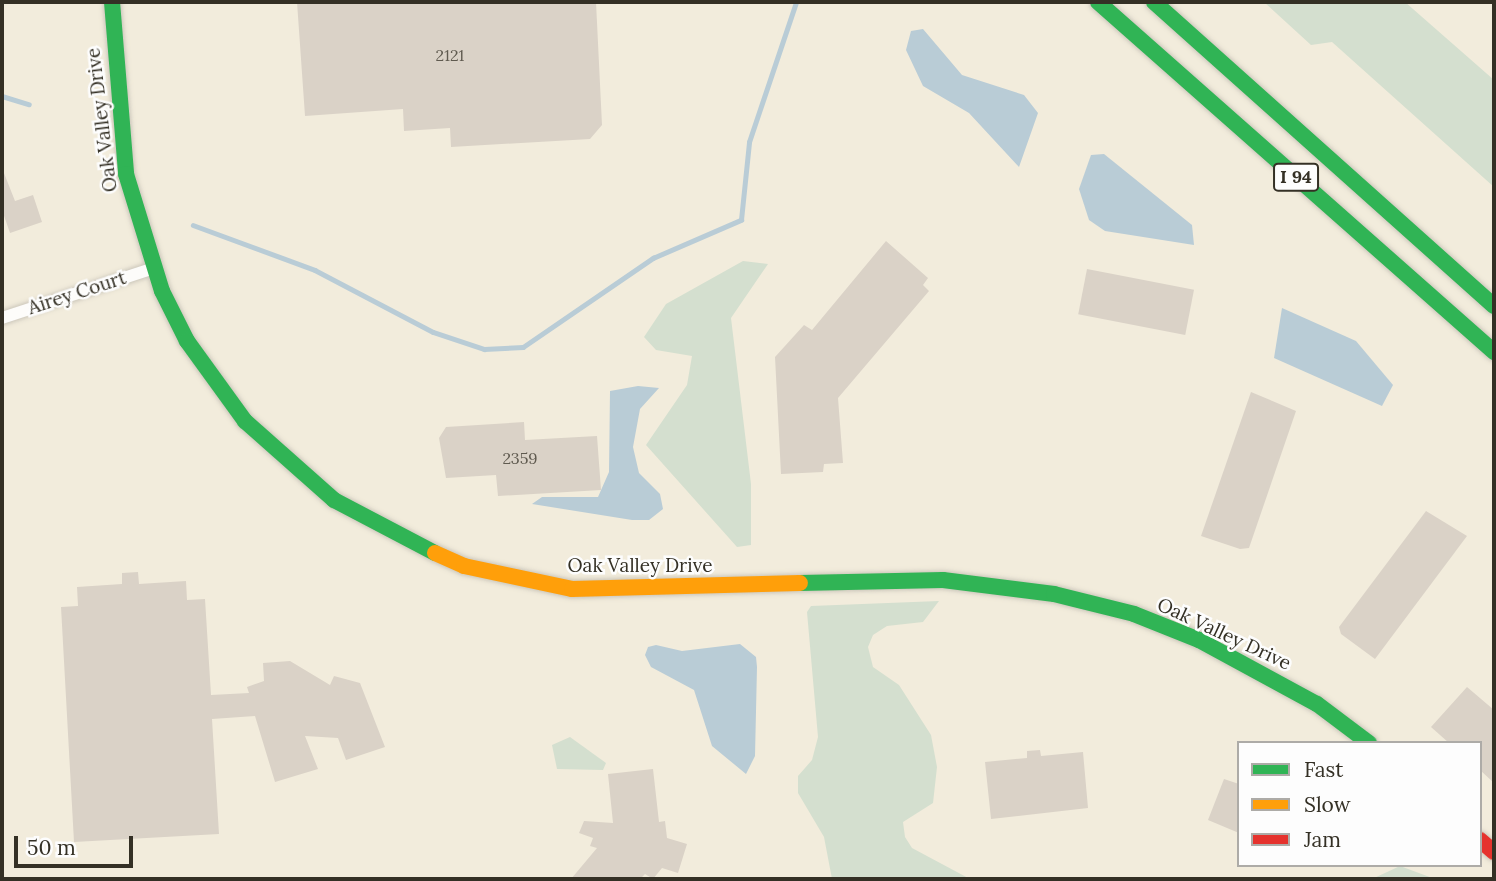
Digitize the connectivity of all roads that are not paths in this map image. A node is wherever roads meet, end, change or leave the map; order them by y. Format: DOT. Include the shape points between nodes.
graph roads {
  1 [pos="112,2"];
  2 [pos="1098,2"];
  3 [pos="1154,2"];
  4 [pos="151,269"];
  5 [pos="1494,306"];
  6 [pos="2,318"];
  7 [pos="1494,352"];
  8 [pos="1366,741"];
  1 -- 4 [label="main road, Oak Valley Drive" via="127,174"];
  2 -- 7 [label="main road, I 94"];
  3 -- 5 [label="main road, I 94"];
  4 -- 6 [label="street, Airey Court"];
  4 -- 8 [label="main road, Oak Valley Drive" via="187,341 220,390 279,454 368,521 464,566 572,589 931,580 1054,594 1134,614 1199,640 1317,704"];
}
